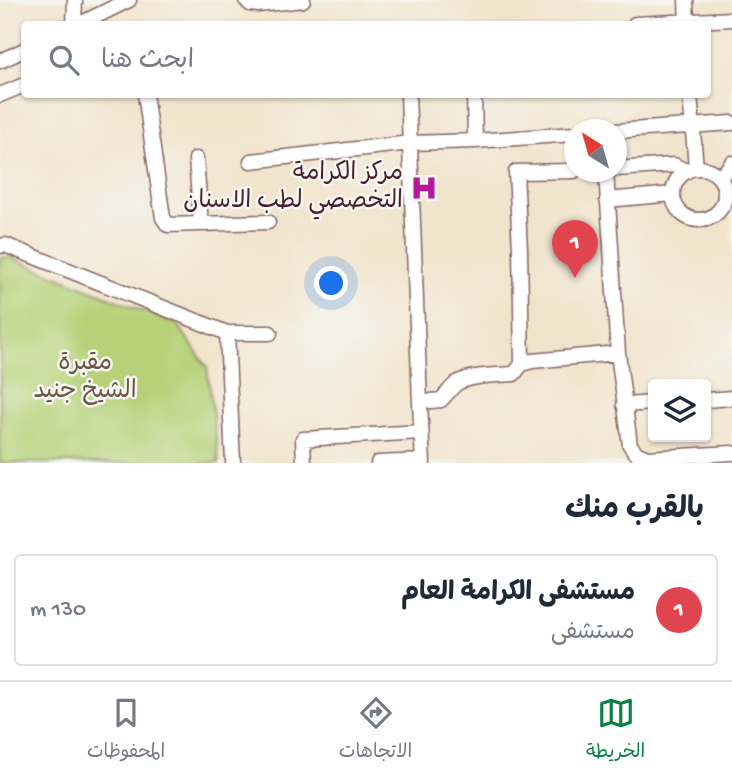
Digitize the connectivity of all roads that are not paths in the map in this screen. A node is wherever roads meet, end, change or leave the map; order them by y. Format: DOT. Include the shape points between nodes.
graph roads {
  1 [pos="75,0"];
  2 [pos="130,0"];
  3 [pos="246,0"];
  4 [pos="303,0"];
  5 [pos="686,0"];
  6 [pos="732,19"];
  7 [pos="98,20"];
  8 [pos="74,21"];
  9 [pos="687,21"];
  10 [pos="710,21"];
  11 [pos="21,51"];
  12 [pos="0,61"];
  13 [pos="21,87"];
  14 [pos="0,95"];
  15 [pos="146,98"];
  16 [pos="408,98"];
  17 [pos="474,98"];
  18 [pos="690,98"];
  19 [pos="732,123"];
  20 [pos="691,125"];
  21 [pos="627,130"];
  22 [pos="564,135"];
  23 [pos="475,141"];
  24 [pos="410,143"];
  25 [pos="196,159"];
  26 [pos="251,161"];
  27 [pos="732,163"];
  28 [pos="627,168"];
  29 [pos="691,170"];
  30 [pos="564,171"];
  31 [pos="720,178"];
  32 [pos="606,182"];
  33 [pos="673,194"];
  34 [pos="607,200"];
  35 [pos="727,212"];
  36 [pos="268,222"];
  37 [pos="201,224"];
  38 [pos="0,246"];
  39 [pos="227,333"];
  40 [pos="270,333"];
  41 [pos="618,353"];
  42 [pos="522,364"];
  43 [pos="732,398"];
  44 [pos="711,400"];
  45 [pos="431,401"];
  46 [pos="648,403"];
  47 [pos="624,405"];
  48 [pos="421,432"];
  49 [pos="732,453"];
  50 [pos="423,462"];
  51 [pos="233,463"];
  52 [pos="304,463"];
  53 [pos="378,463"];
  1 -- 8 [label="street"];
  2 -- 7 [label="street"];
  3 -- 4 [label="street" via="258,5"];
  5 -- 9 [label="street"];
  6 -- 10 [label="street"];
  11 -- 12 [label="street"];
  13 -- 14 [label="street"];
  15 -- 37 [label="street" via="163,218 169,225"];
  16 -- 24 [label="street"];
  17 -- 23 [label="street"];
  18 -- 20 [label="street"];
  19 -- 20 [label="street"];
  20 -- 21 [label="street"];
  20 -- 29 [label="street"];
  22 -- 23 [label="street"];
  23 -- 24 [label="street"];
  24 -- 26 [label="street"];
  24 -- 48 [label="street"];
  25 -- 37 [label="street"];
  27 -- 31 [label="street"];
  28 -- 29 [label="street" via="674,165"];
  29 -- 31 [label="street" via="702,167"];
  29 -- 33 [label="street" via="681,174"];
  30 -- 42 [label="street" via="516,172"];
  31 -- 35 [label="street"];
  32 -- 34 [label="street"];
  33 -- 34 [label="street"];
  33 -- 35 [label="street" via="675,205 692,219"];
  34 -- 41 [label="street"];
  36 -- 37 [label="street"];
  38 -- 39 [label="street"];
  39 -- 40 [label="street"];
  39 -- 51 [label="street"];
  41 -- 42 [label="street"];
  41 -- 47 [label="street"];
  42 -- 45 [label="street" via="514,374 461,381 441,400"];
  43 -- 44 [label="street"];
  46 -- 47 [label="street"];
  47 -- 49 [label="street" via="630,445 647,458"];
  48 -- 50 [label="street"];
  48 -- 52 [label="street" via="303,439"];
  50 -- 53 [label="street"];
}
